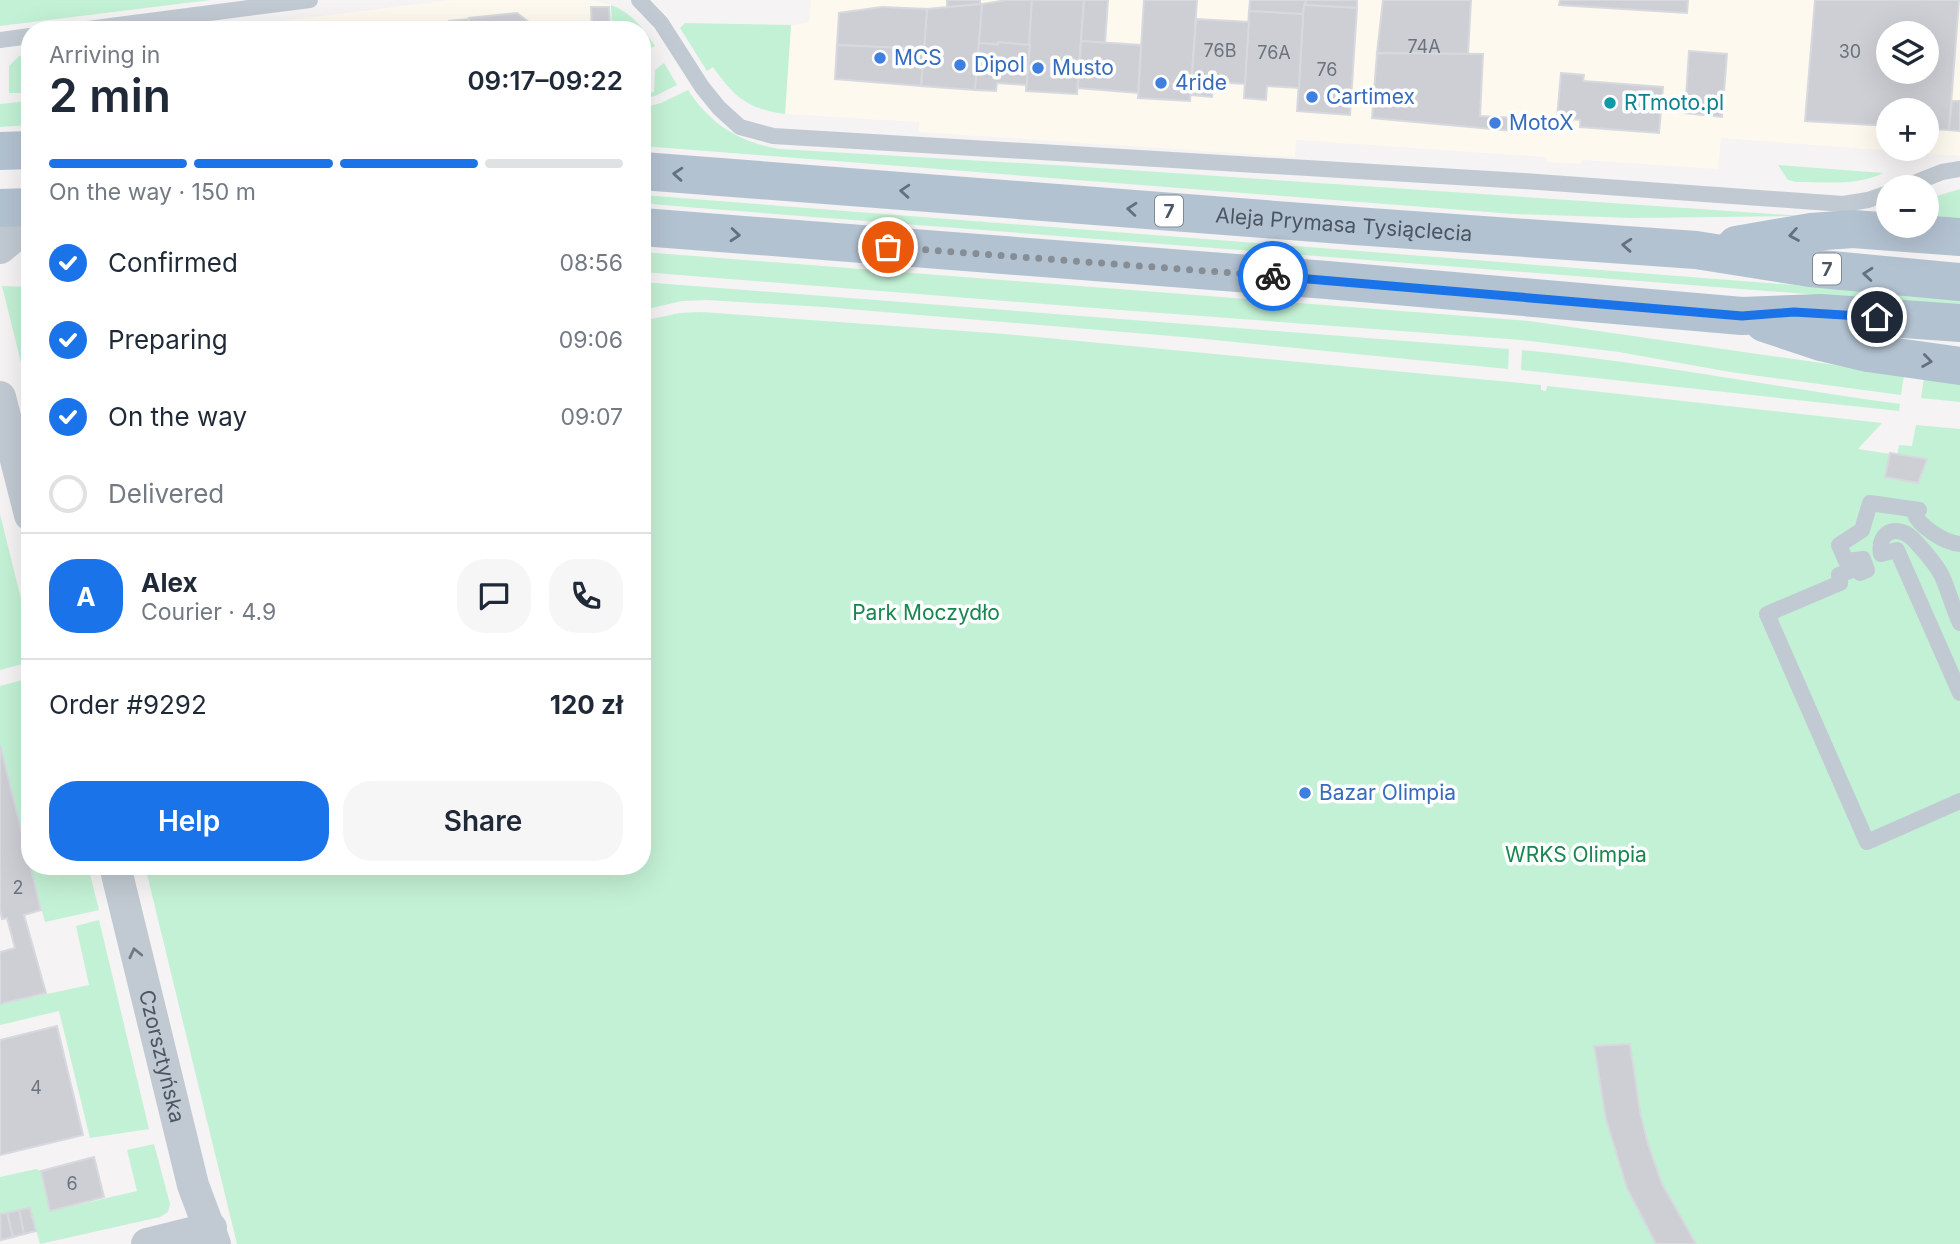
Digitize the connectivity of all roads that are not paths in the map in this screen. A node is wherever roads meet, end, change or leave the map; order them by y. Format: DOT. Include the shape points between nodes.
graph roads {
  1 [pos="310,0"];
  2 [pos="639,0"];
  3 [pos="149,21"];
  4 [pos="21,37"];
  5 [pos="0,40"];
  6 [pos="21,150"];
  7 [pos="0,151"];
  8 [pos="1960,169"];
  9 [pos="651,172"];
  10 [pos="1937,175"];
  11 [pos="1876,197"];
  12 [pos="21,207"];
  13 [pos="0,208"];
  14 [pos="651,229"];
  15 [pos="21,234"];
  16 [pos="1960,237"];
  17 [pos="0,248"];
  18 [pos="1696,250"];
  19 [pos="1960,282"];
  20 [pos="1742,316"];
  21 [pos="1960,323"];
  22 [pos="1960,366"];
  23 [pos="0,397"];
  24 [pos="21,480"];
  25 [pos="1960,544"];
  26 [pos="1960,623"];
  27 [pos="1960,693"];
  28 [pos="1960,800"];
  29 [pos="117,875"];
  30 [pos="213,1236"];
  31 [pos="147,1244"];
  1 -- 3 [label="lane"];
  2 -- 11 [label="lane" via="661,23 719,108 740,127 773,136 1843,204"];
  4 -- 5 [label="lane"];
  6 -- 7 [label="main road"];
  8 -- 10 [label="lane"];
  18 -- 9 [label="main road, Aleja Prymasa Tysiąclecia / 7, one-way"];
  12 -- 13 [label="main road"];
  14 -- 20 [label="main road, 7, one-way"];
  15 -- 17 [label="street"];
  16 -- 18 [label="main road, one-way" via="1853,229"];
  19 -- 18 [label="main road, Aleja Prymasa Tysiąclecia / 7, one-way" via="1810,268"];
  20 -- 21 [label="main road, 7" via="1821,313"];
  20 -- 22 [label="main road, one-way" via="1868,353"];
  23 -- 24 [label="street"];
  25 -- 28 [label="lane" via="1925,526 1914,516 1919,510 1870,503 1862,530 1839,545 1846,561 1863,559 1867,570 1860,573 1857,568 1839,575 1840,583 1767,614 1867,842"];
  26 -- 27 [label="lane" via="1941,574 1913,538 1903,532 1885,534 1880,540 1881,554 1897,550"];
  30 -- 29 [label="street, Czorsztyńska, one-way" via="193,1185"];
  30 -- 31 [label="street"];
}
